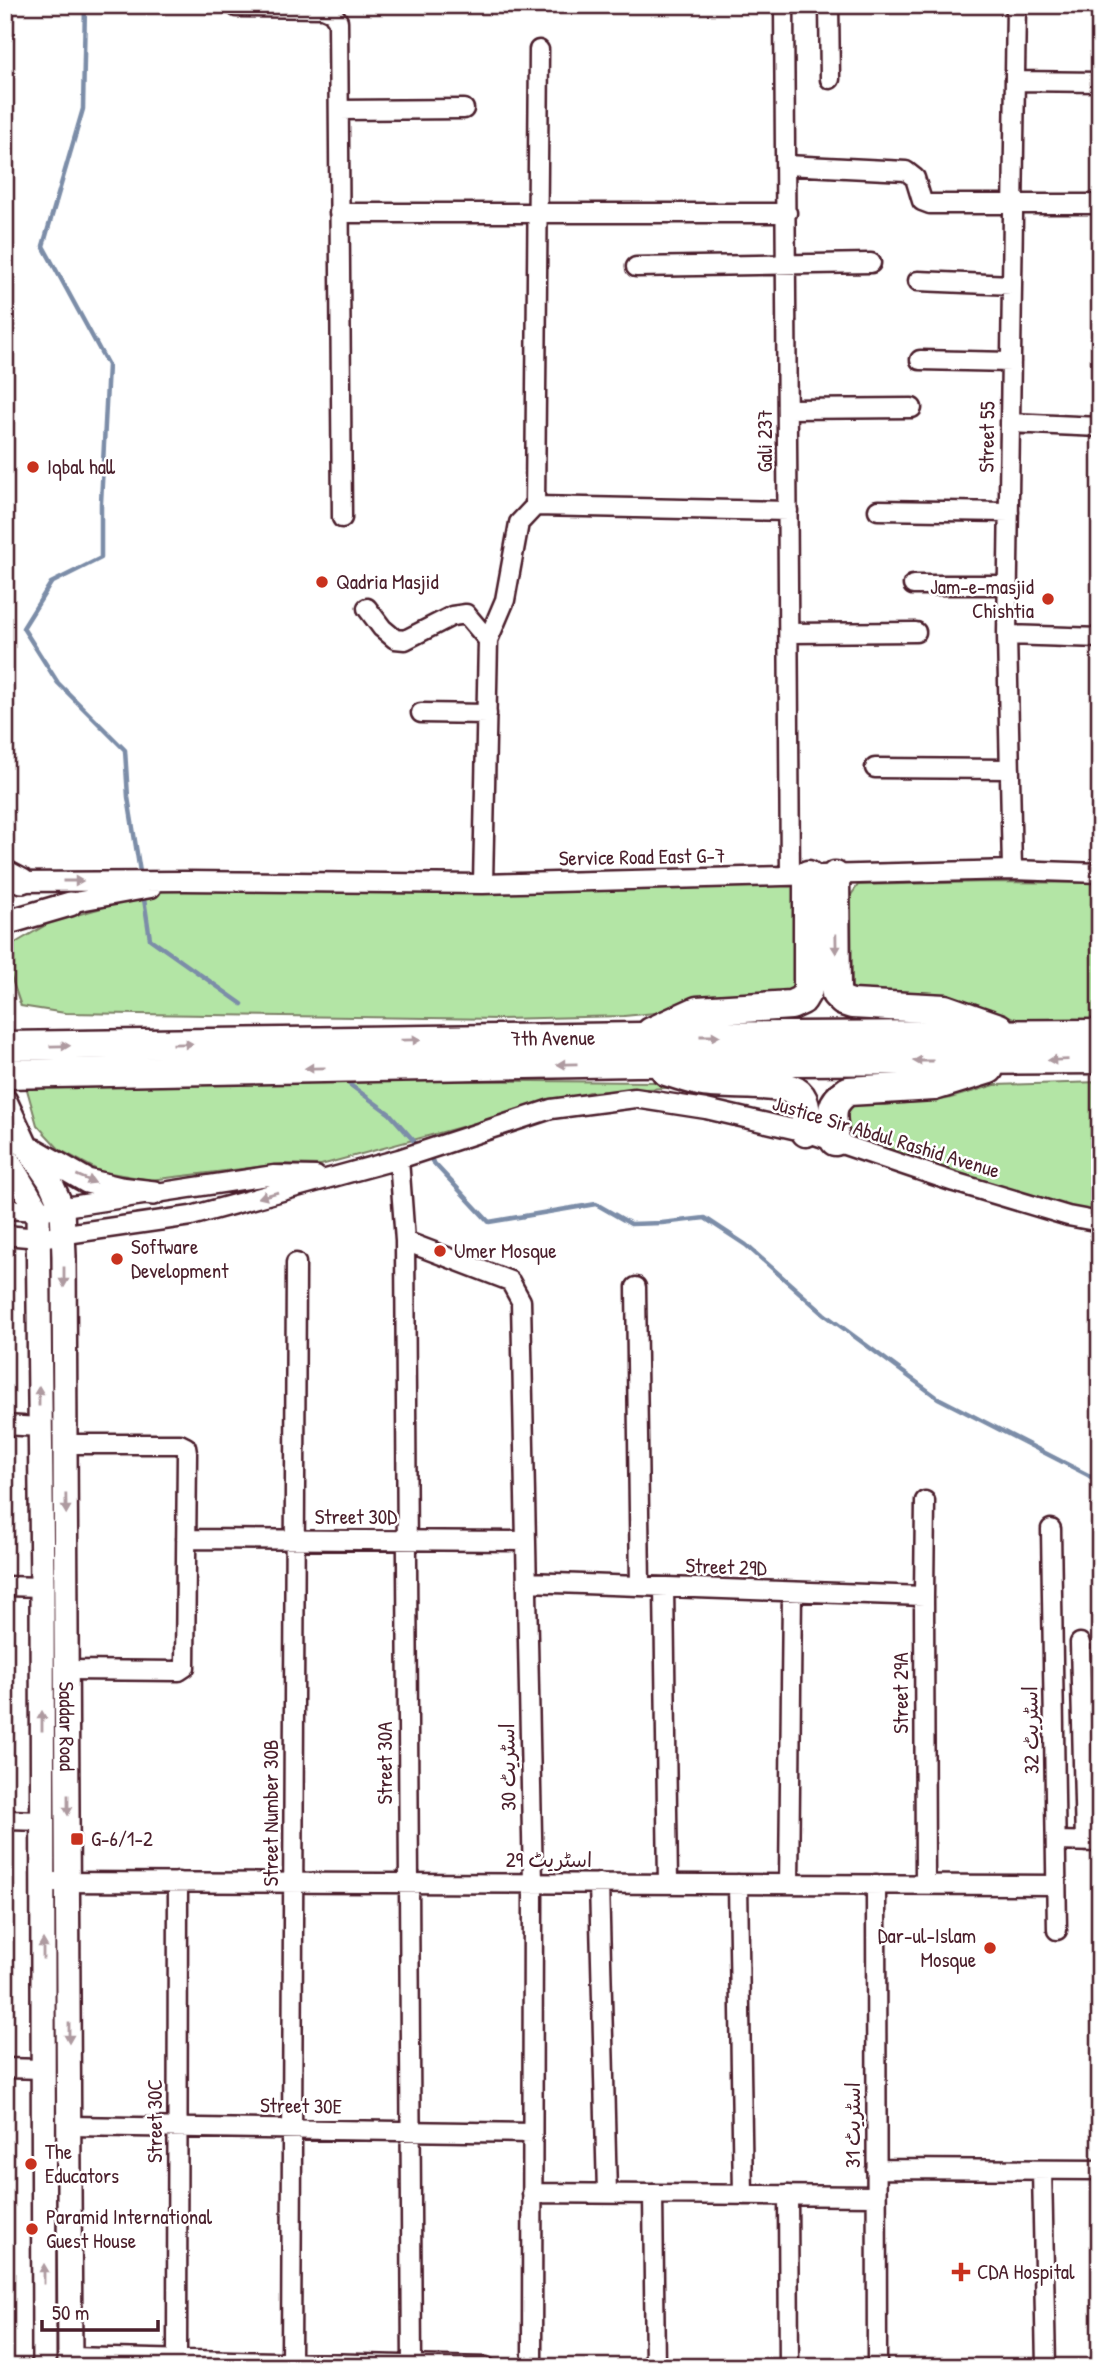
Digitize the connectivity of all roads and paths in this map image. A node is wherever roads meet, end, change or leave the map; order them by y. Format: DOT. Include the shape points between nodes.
graph roads {
  1 [pos="236,5"];
  2 [pos="784,5"];
  3 [pos="829,5"];
  4 [pos="1016,5"];
  5 [pos="539,50"];
  6 [pos="830,79"];
  7 [pos="1014,81"];
  8 [pos="1100,82"];
  9 [pos="464,108"];
  10 [pos="339,110"];
  11 [pos="786,165"];
  12 [pos="1100,204"];
  13 [pos="1013,206"];
  14 [pos="339,213"];
  15 [pos="538,213"];
  16 [pos="787,213"];
  17 [pos="870,263"];
  18 [pos="786,264"];
  19 [pos="636,267"];
  20 [pos="918,281"];
  21 [pos="1012,285"];
  22 [pos="920,360"];
  23 [pos="1011,362"];
  24 [pos="912,408"];
  25 [pos="787,409"];
  26 [pos="1010,423"];
  27 [pos="1100,427"];
  28 [pos="535,506"];
  29 [pos="878,510"];
  30 [pos="788,511"];
  31 [pos="1009,512"];
  32 [pos="342,518"];
  33 [pos="913,584"];
  34 [pos="1008,586"];
  35 [pos="367,608"];
  36 [pos="916,632"];
  37 [pos="789,633"];
  38 [pos="1007,635"];
  39 [pos="1100,638"];
  40 [pos="488,640"];
  41 [pos="421,713"];
  42 [pos="487,714"];
  43 [pos="875,768"];
  44 [pos="1010,769"];
  45 [pos="1012,870"];
  46 [pos="1100,873"];
  47 [pos="811,876"];
  48 [pos="11,878"];
  49 [pos="186,881"];
  50 [pos="483,884"];
  51 [pos="69,904"];
  52 [pos="5,910"];
  53 [pos="5,923"];
  54 [pos="1100,1034"];
  55 [pos="5,1046"];
  56 [pos="1017,1048"];
  57 [pos="639,1049"];
  58 [pos="1100,1059"];
  59 [pos="5,1074"];
  60 [pos="5,1101"];
  61 [pos="806,1132"];
  62 [pos="835,1141"];
  63 [pos="26,1146"];
  64 [pos="5,1157"];
  65 [pos="398,1159"];
  66 [pos="333,1177"];
  67 [pos="154,1193"];
  68 [pos="62,1208"];
  69 [pos="5,1209"];
  70 [pos="38,1211"];
  71 [pos="1100,1222"];
  72 [pos="5,1235"];
  73 [pos="63,1235"];
  74 [pos="39,1238"];
  75 [pos="405,1241"];
  76 [pos="296,1263"];
  77 [pos="636,1287"];
  78 [pos="5,1425"];
  79 [pos="39,1427"];
  80 [pos="65,1444"];
  81 [pos="925,1501"];
  82 [pos="1051,1529"];
  83 [pos="187,1539"];
  84 [pos="295,1540"];
  85 [pos="407,1540"];
  86 [pos="526,1541"];
  87 [pos="527,1582"];
  88 [pos="5,1586"];
  89 [pos="640,1586"];
  90 [pos="42,1587"];
  91 [pos="664,1587"];
  92 [pos="792,1592"];
  93 [pos="924,1597"];
  94 [pos="1080,1643"];
  95 [pos="67,1670"];
  96 [pos="5,1820"];
  97 [pos="43,1821"];
  98 [pos="1056,1841"];
  99 [pos="1092,1842"];
  100 [pos="43,1882"];
  101 [pos="68,1882"];
  102 [pos="178,1882"];
  103 [pos="293,1882"];
  104 [pos="409,1883"];
  105 [pos="533,1883"];
  106 [pos="599,1883"];
  107 [pos="668,1884"];
  108 [pos="737,1884"];
  109 [pos="789,1884"];
  110 [pos="876,1884"];
  111 [pos="925,1884"];
  112 [pos="1056,1885"];
  113 [pos="1057,1930"];
  114 [pos="5,2068"];
  115 [pos="43,2069"];
  116 [pos="69,2126"];
  117 [pos="177,2127"];
  118 [pos="292,2129"];
  119 [pos="411,2131"];
  120 [pos="532,2133"];
  121 [pos="876,2169"];
  122 [pos="1100,2169"];
  123 [pos="1042,2170"];
  124 [pos="532,2193"];
  125 [pos="607,2193"];
  126 [pos="653,2194"];
  127 [pos="743,2194"];
  128 [pos="788,2195"];
  129 [pos="876,2196"];
  130 [pos="177,2360"];
  131 [pos="70,2362"];
  132 [pos="291,2364"];
  133 [pos="412,2366"];
  134 [pos="44,2367"];
  135 [pos="486,2367"];
  136 [pos="532,2367"];
  137 [pos="655,2367"];
  138 [pos="789,2367"];
  139 [pos="877,2367"];
  140 [pos="1046,2367"];
  1 -- 10 [label="street" via="332,12 338,21"];
  2 -- 11 [label="street, Gali 237"];
  3 -- 6 [label="street"];
  4 -- 7 [label="street, Street 55"];
  5 -- 15 [label="street"];
  7 -- 8 [label="street"];
  7 -- 13 [label="street, Street 55"];
  9 -- 10 [label="street"];
  10 -- 14 [label="street"];
  11 -- 13 [label="street" via="906,171 915,178 922,201 930,204"];
  11 -- 16 [label="street, Gali 237"];
  12 -- 13 [label="street"];
  13 -- 21 [label="street, Street 55"];
  14 -- 15 [label="street"];
  14 -- 32 [label="street"];
  15 -- 16 [label="street"];
  15 -- 28 [label="street"];
  16 -- 18 [label="street, Gali 237"];
  17 -- 18 [label="street"];
  18 -- 19 [label="street"];
  18 -- 25 [label="street, Gali 237"];
  20 -- 21 [label="street"];
  21 -- 23 [label="street, Street 55"];
  22 -- 23 [label="street"];
  23 -- 26 [label="street, Street 55"];
  24 -- 25 [label="street"];
  25 -- 30 [label="street, Gali 237"];
  26 -- 27 [label="street"];
  26 -- 31 [label="street, Street 55"];
  28 -- 30 [label="street"];
  28 -- 40 [label="street" via="519,523 505,600"];
  29 -- 31 [label="street"];
  30 -- 37 [label="street, Gali 237"];
  31 -- 34 [label="street, Street 55"];
  33 -- 34 [label="street"];
  34 -- 38 [label="street, Street 55"];
  35 -- 40 [label="street" via="395,639 405,640 452,616 466,614"];
  36 -- 37 [label="street"];
  37 -- 47 [label="street, Gali 237"];
  38 -- 39 [label="street"];
  38 -- 44 [label="street, Street 55"];
  40 -- 42 [label="street"];
  41 -- 42 [label="street"];
  42 -- 50 [label="street"];
  43 -- 44 [label="street"];
  44 -- 45 [label="street, Street 55"];
  45 -- 46 [label="street, Service Road East G-7"];
  45 -- 47 [label="street, Service Road East G-7"];
  47 -- 50 [label="street, Service Road East G-7"];
  47 -- 56 [label="main road, one-way" via="836,994 843,1001 945,1009"];
  47 -- 57 [label="main road" via="808,990 802,1000 791,1005 697,1010"];
  48 -- 49 [label="street, Service Road East G-7, one-way"];
  49 -- 50 [label="street, Service Road East G-7"];
  49 -- 51 [label="street, Service Road East G-7"];
  51 -- 52 [label="street, Service Road East G-7"];
  51 -- 53 [label="street"];
  54 -- 56 [label="main road, 7th Avenue"];
  55 -- 57 [label="main road, 7th Avenue, one-way"];
  56 -- 57 [label="main road, 7th Avenue"];
  58 -- 56 [label="main road, 7th Avenue, one-way"];
  56 -- 62 [label="main road" via="934,1086 848,1091 837,1098 832,1109"];
  57 -- 59 [label="main road, 7th Avenue, one-way"];
  57 -- 61 [label="main road" via="704,1082 796,1091 805,1107"];
  60 -- 63 [label="street, Saddar Road"];
  61 -- 62 [label="street, Justice Sir Abdul Rashid Avenue"];
  61 -- 65 [label="street, Justice Sir Abdul Rashid Avenue" via="635,1098 551,1109"];
  62 -- 71 [label="street, Justice Sir Abdul Rashid Avenue" via="954,1182"];
  63 -- 67 [label="street, one-way" via="87,1181"];
  63 -- 68 [label="street, Saddar Road"];
  64 -- 70 [label="street, Saddar Road"];
  65 -- 66 [label="street, Justice Sir Abdul Rashid Avenue"];
  65 -- 75 [label="street, Street 30A"];
  66 -- 67 [label="street, Justice Sir Abdul Rashid Avenue" via="274,1175"];
  66 -- 73 [label="street, Justice Sir Abdul Rashid Avenue, one-way" via="191,1216"];
  67 -- 68 [label="street, Justice Sir Abdul Rashid Avenue"];
  68 -- 70 [label="street, Justice Sir Abdul Rashid Avenue"];
  68 -- 73 [label="street, Saddar Road"];
  69 -- 70 [label="street, Justice Sir Abdul Rashid Avenue"];
  70 -- 74 [label="street, Saddar Road"];
  72 -- 74 [label="street, Justice Sir Abdul Rashid Avenue"];
  73 -- 74 [label="street, Justice Sir Abdul Rashid Avenue"];
  73 -- 80 [label="street, Saddar Road, one-way"];
  79 -- 74 [label="street, Saddar Road, one-way"];
  75 -- 85 [label="street, Street 30A"];
  75 -- 86 [label="street, اسٹریٹ 30" via="510,1281 521,1301"];
  76 -- 84 [label="street, Street Number 30B"];
  77 -- 89 [label="street"];
  78 -- 79 [label="street"];
  79 -- 90 [label="street, Saddar Road"];
  80 -- 83 [label="street" via="186,1447"];
  80 -- 95 [label="street, Saddar Road, one-way"];
  81 -- 93 [label="street, Street 29A"];
  82 -- 98 [label="street, اسٹریٹ 32"];
  83 -- 84 [label="street, Street 30D"];
  83 -- 95 [label="street" via="183,1671"];
  84 -- 85 [label="street, Street 30D"];
  84 -- 103 [label="street, Street Number 30B"];
  85 -- 86 [label="street, Street 30D"];
  85 -- 104 [label="street, Street 30A"];
  86 -- 87 [label="street, اسٹریٹ 30"];
  87 -- 89 [label="street, Street 29D"];
  87 -- 105 [label="street, اسٹریٹ 30"];
  88 -- 90 [label="street"];
  89 -- 91 [label="street, Street 29D"];
  97 -- 90 [label="street, Saddar Road, one-way"];
  91 -- 92 [label="street, Street 29D"];
  91 -- 107 [label="street"];
  92 -- 93 [label="street, Street 29D"];
  92 -- 109 [label="street"];
  93 -- 111 [label="street, Street 29A"];
  94 -- 99 [label="street"];
  95 -- 101 [label="street, Saddar Road, one-way"];
  96 -- 97 [label="street"];
  97 -- 100 [label="street, Saddar Road"];
  98 -- 99 [label="street"];
  98 -- 112 [label="street, اسٹریٹ 32"];
  100 -- 101 [label="street, اسٹریٹ 29"];
  115 -- 100 [label="street, Saddar Road, one-way"];
  101 -- 102 [label="street, اسٹریٹ 29"];
  101 -- 116 [label="street, Saddar Road, one-way"];
  102 -- 103 [label="street, اسٹریٹ 29"];
  102 -- 117 [label="street, Street 30C"];
  103 -- 104 [label="street, اسٹریٹ 29"];
  103 -- 118 [label="street, Street Number 30B"];
  104 -- 105 [label="street, اسٹریٹ 29"];
  104 -- 119 [label="street, Street 30A"];
  105 -- 106 [label="street, اسٹریٹ 29"];
  105 -- 120 [label="street, اسٹریٹ 30"];
  106 -- 107 [label="street, اسٹریٹ 29"];
  106 -- 125 [label="street"];
  107 -- 108 [label="street, اسٹریٹ 29"];
  108 -- 109 [label="street, اسٹریٹ 29"];
  108 -- 127 [label="street"];
  109 -- 110 [label="street, اسٹریٹ 29"];
  110 -- 111 [label="street, اسٹریٹ 29"];
  110 -- 121 [label="street, اسٹریٹ 31"];
  111 -- 112 [label="street, اسٹریٹ 29"];
  112 -- 113 [label="street, اسٹریٹ 32"];
  114 -- 115 [label="street"];
  134 -- 115 [label="street, Saddar Road, one-way"];
  116 -- 117 [label="street, Street 30E"];
  116 -- 131 [label="street, Saddar Road"];
  117 -- 118 [label="street, Street 30E"];
  117 -- 130 [label="street, Street 30C"];
  118 -- 119 [label="street, Street 30E"];
  118 -- 132 [label="street, Street Number 30B"];
  119 -- 120 [label="street, Street 30E"];
  119 -- 133 [label="street, Street 30A"];
  120 -- 124 [label="street, اسٹریٹ 30"];
  121 -- 123 [label="street"];
  121 -- 129 [label="street, اسٹریٹ 31"];
  122 -- 123 [label="street"];
  123 -- 140 [label="street"];
  124 -- 125 [label="street"];
  124 -- 136 [label="street, اسٹریٹ 30"];
  125 -- 126 [label="street"];
  126 -- 127 [label="street"];
  126 -- 137 [label="street"];
  127 -- 128 [label="street"];
  128 -- 129 [label="street"];
  128 -- 138 [label="street"];
  129 -- 139 [label="street, اسٹریٹ 31"];
  130 -- 131 [label="street"];
  130 -- 132 [label="street"];
  132 -- 133 [label="street"];
  133 -- 135 [label="street"];
}
